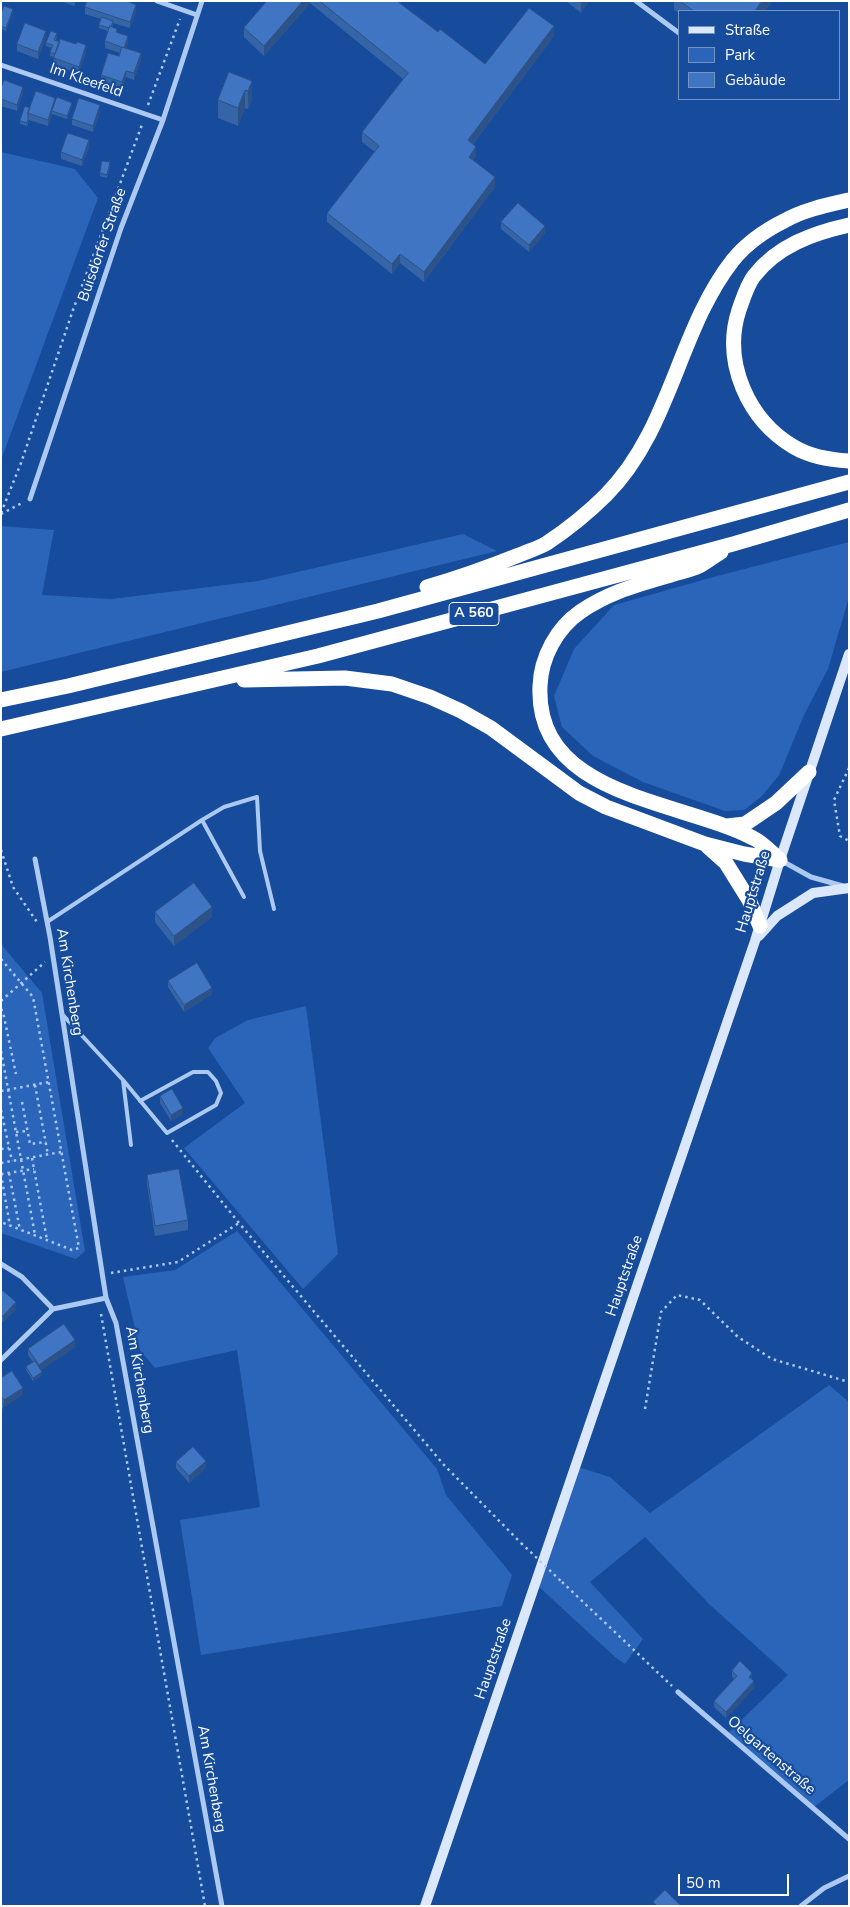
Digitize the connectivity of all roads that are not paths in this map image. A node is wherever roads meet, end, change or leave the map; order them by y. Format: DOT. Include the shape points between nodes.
graph roads {
  1 [pos="157,1"];
  2 [pos="202,1"];
  3 [pos="636,1"];
  4 [pos="197,15"];
  5 [pos="678,32"];
  6 [pos="1,65"];
  7 [pos="163,120"];
  8 [pos="849,200"];
  9 [pos="849,225"];
  10 [pos="849,461"];
  11 [pos="849,482"];
  12 [pos="30,499"];
  13 [pos="849,510"];
  14 [pos="733,544"];
  15 [pos="378,611"];
  16 [pos="849,654"];
  17 [pos="213,680"];
  18 [pos="1,700"];
  19 [pos="1,729"];
  20 [pos="809,772"];
  21 [pos="202,820"];
  22 [pos="724,826"];
  23 [pos="705,844"];
  24 [pos="35,859"];
  25 [pos="780,860"];
  26 [pos="849,888"];
  27 [pos="244,897"];
  28 [pos="274,909"];
  29 [pos="47,922"];
  30 [pos="760,926"];
  31 [pos="755,941"];
  32 [pos="62,1014"];
  33 [pos="124,1080"];
  34 [pos="140,1101"];
  35 [pos="131,1144"];
  36 [pos="1,1264"];
  37 [pos="106,1298"];
  38 [pos="53,1309"];
  39 [pos="1,1360"];
  40 [pos="678,1692"];
  41 [pos="849,1839"];
  42 [pos="849,1876"];
  43 [pos="432,1885"];
  44 [pos="222,1906"];
  45 [pos="418,1906"];
  46 [pos="425,1906"];
  47 [pos="801,1906"];
  1 -- 4 [label="street"];
  2 -- 4 [label="street, Buisdorfer Straße"];
  3 -- 5 [label="street"];
  4 -- 7 [label="street, Buisdorfer Straße"];
  6 -- 7 [label="street, Im Kleefeld"];
  7 -- 12 [label="street, Buisdorfer Straße" via="121,228"];
  8 -- 15 [label="highway" via="785,220 734,258 703,310 656,422 632,464 607,495 546,544 479,572 398,595"];
  9 -- 10 [label="highway" via="796,242 772,257 753,276 736,322 734,349 738,378 750,404 769,428 794,447 820,458"];
  11 -- 15 [label="highway, A 560"];
  13 -- 14 [label="highway, A 560"];
  14 -- 17 [label="highway, A 560" via="318,656"];
  14 -- 22 [label="highway" via="699,566 610,594 579,613 558,634 547,655 540,679 539,703 544,723 555,743 572,763 592,778"];
  15 -- 18 [label="highway, A 560"];
  16 -- 20 [label="main road, Hauptstraße"];
  17 -- 19 [label="highway, A 560"];
  17 -- 23 [label="highway" via="345,678 392,684 461,711 491,728 579,793 606,807"];
  20 -- 22 [label="highway" via="776,803 745,824"];
  20 -- 25 [label="main road, Hauptstraße"];
  21 -- 27 [label="lane"];
  21 -- 28 [label="lane" via="224,807 257,797 260,851"];
  21 -- 29 [label="lane"];
  22 -- 25 [label="highway" via="754,838"];
  23 -- 25 [label="highway"];
  23 -- 30 [label="highway" via="726,863 749,900"];
  24 -- 29 [label="street, Am Kirchenberg"];
  25 -- 26 [label="street" via="811,877"];
  25 -- 30 [label="main road, Hauptstraße"];
  26 -- 31 [label="main road" via="813,893 777,916"];
  29 -- 32 [label="street, Am Kirchenberg"];
  30 -- 31 [label="main road, Hauptstraße"];
  31 -- 43 [label="main road, Hauptstraße"];
  32 -- 33 [label="lane"];
  32 -- 37 [label="street, Am Kirchenberg"];
  33 -- 34 [label="lane"];
  33 -- 35 [label="lane"];
  34 -- 34 [label="lane" via="167,1133 216,1105 221,1093 208,1072 193,1072"];
  36 -- 38 [label="street" via="22,1277"];
  37 -- 38 [label="street"];
  37 -- 44 [label="street, Am Kirchenberg" via="116,1323"];
  38 -- 39 [label="street"];
  40 -- 41 [label="street, Oelgartenstraße"];
  42 -- 47 [label="street" via="824,1888"];
  43 -- 45 [label="main road"];
  43 -- 46 [label="main road, Hauptstraße"];
}
